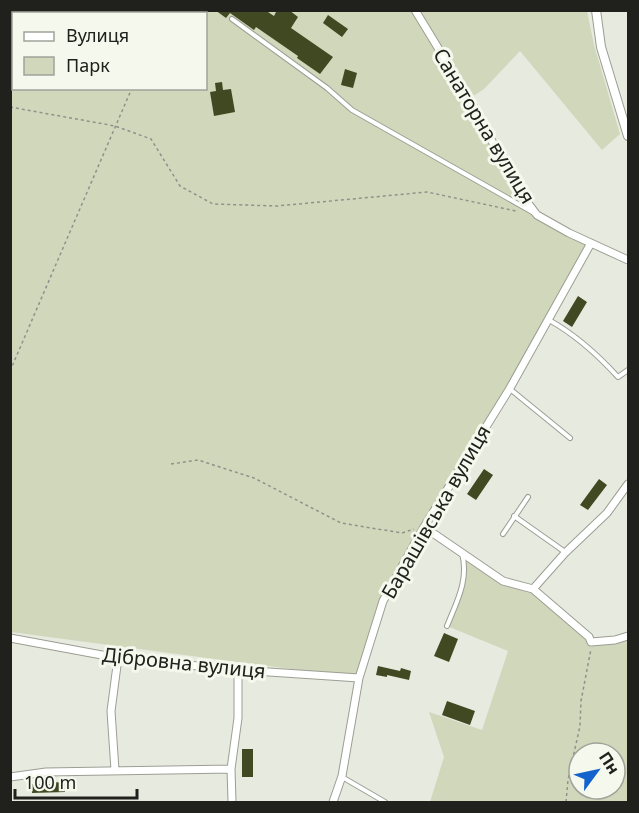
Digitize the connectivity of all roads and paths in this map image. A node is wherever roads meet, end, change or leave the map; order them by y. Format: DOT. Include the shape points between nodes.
graph roads {
  1 [pos="415,10"];
  2 [pos="596,10"];
  3 [pos="232,19"];
  4 [pos="131,90"];
  5 [pos="10,107"];
  6 [pos="115,126"];
  7 [pos="628,136"];
  8 [pos="515,210"];
  9 [pos="537,215"];
  10 [pos="591,243"];
  11 [pos="628,260"];
  12 [pos="549,320"];
  13 [pos="628,370"];
  14 [pos="10,371"];
  15 [pos="510,388"];
  16 [pos="570,438"];
  17 [pos="171,464"];
  18 [pos="628,484"];
  19 [pos="528,497"];
  20 [pos="514,516"];
  21 [pos="424,527"];
  22 [pos="503,534"];
  23 [pos="461,552"];
  24 [pos="565,553"];
  25 [pos="533,589"];
  26 [pos="447,626"];
  27 [pos="628,636"];
  28 [pos="10,638"];
  29 [pos="591,642"];
  30 [pos="118,657"];
  31 [pos="238,670"];
  32 [pos="359,678"];
  33 [pos="231,769"];
  34 [pos="115,770"];
  35 [pos="342,776"];
  36 [pos="10,777"];
  37 [pos="232,802"];
  38 [pos="333,802"];
  39 [pos="385,802"];
  40 [pos="566,802"];
  1 -- 9 [label="street, Санаторна вулиця" via="477,112 515,186"];
  2 -- 7 [label="street" via="601,47"];
  3 -- 9 [label="lane" via="352,110"];
  4 -- 6 [label="path"];
  5 -- 6 [label="path"];
  6 -- 8 [label="path" via="151,140 180,186 213,204 277,206 427,192"];
  6 -- 14 [label="path"];
  9 -- 10 [label="street, Санаторна вулиця"];
  10 -- 11 [label="street, Санаторна вулиця"];
  10 -- 12 [label="street, Барашівська вулиця"];
  12 -- 13 [label="lane" via="594,351 618,377"];
  12 -- 15 [label="street, Барашівська вулиця"];
  15 -- 16 [label="lane"];
  15 -- 21 [label="street, Барашівська вулиця"];
  17 -- 21 [label="path" via="198,460 255,478 340,523 402,533"];
  18 -- 24 [label="street" via="607,513"];
  19 -- 20 [label="lane"];
  20 -- 22 [label="lane"];
  20 -- 24 [label="lane"];
  21 -- 23 [label="street"];
  21 -- 32 [label="street, Барашівська вулиця" via="383,601"];
  23 -- 25 [label="street" via="503,581"];
  23 -- 26 [label="lane" via="465,567 460,594"];
  24 -- 25 [label="street"];
  25 -- 29 [label="street"];
  27 -- 29 [label="street"];
  28 -- 30 [label="street, Дібровна вулиця"];
  29 -- 40 [label="path"];
  30 -- 31 [label="street, Дібровна вулиця"];
  30 -- 34 [label="street" via="111,711"];
  31 -- 32 [label="street, Дібровна вулиця"];
  31 -- 33 [label="street" via="238,718"];
  32 -- 35 [label="street, Барашівська вулиця"];
  33 -- 34 [label="street"];
  33 -- 37 [label="street"];
  34 -- 36 [label="street"];
  35 -- 38 [label="street, Барашівська вулиця"];
  35 -- 39 [label="lane"];
}
